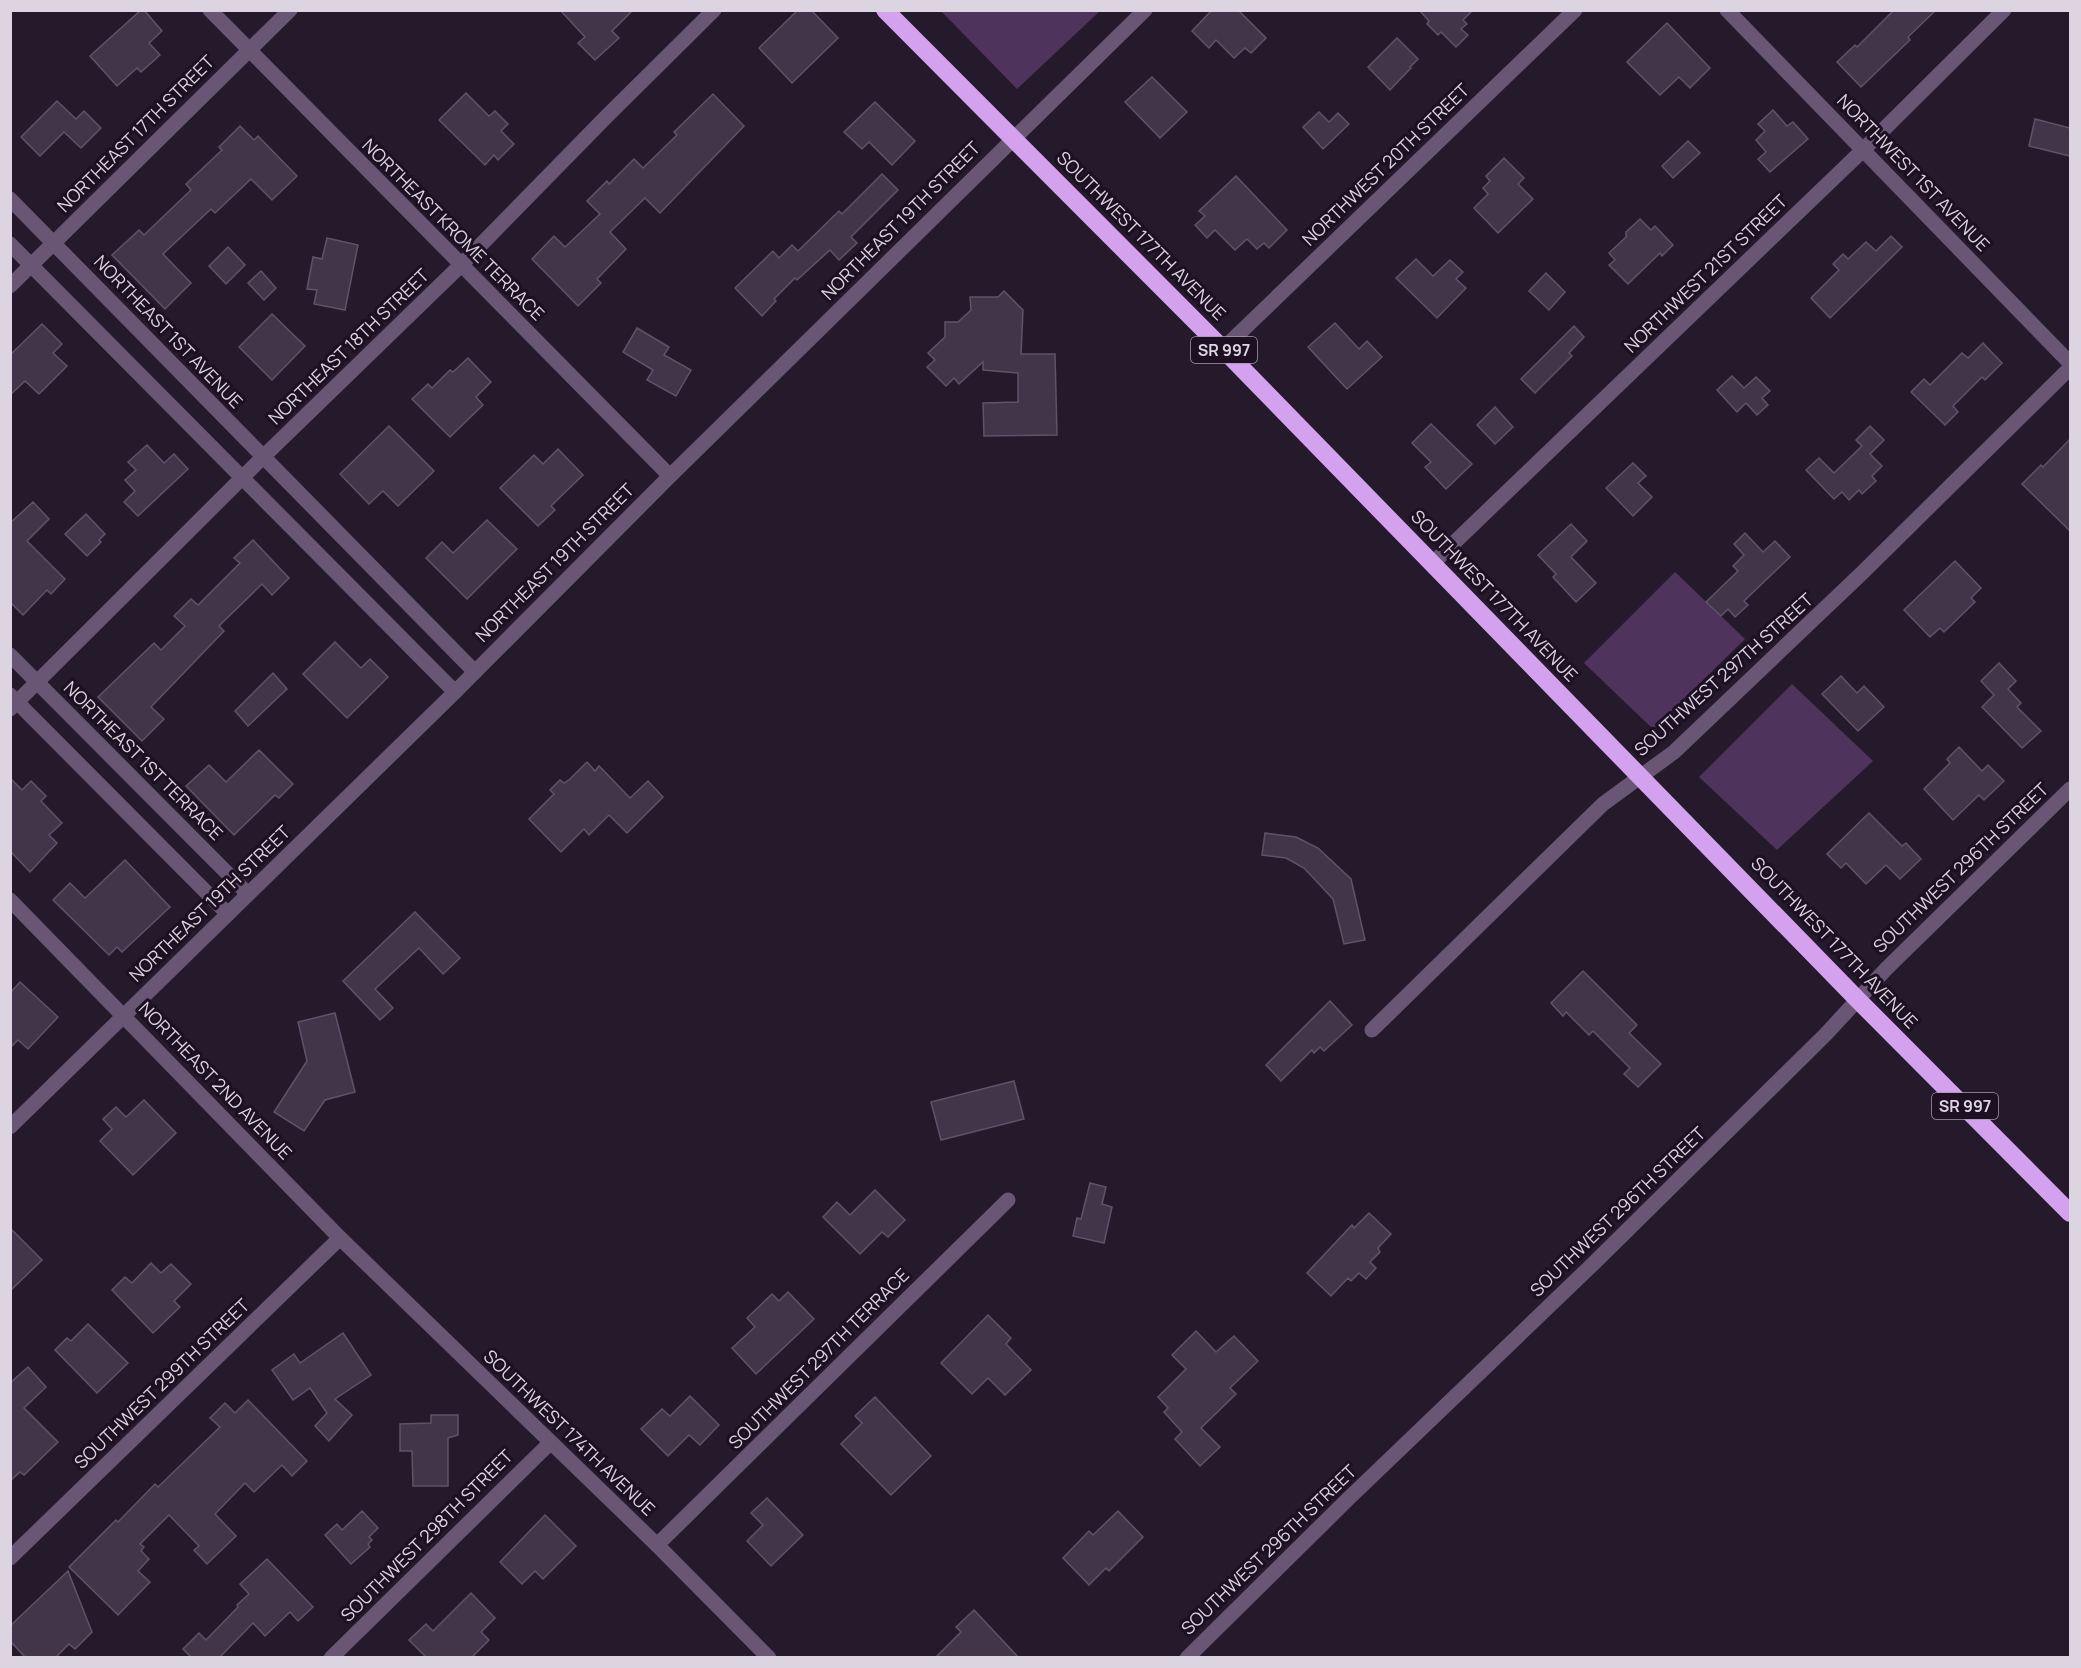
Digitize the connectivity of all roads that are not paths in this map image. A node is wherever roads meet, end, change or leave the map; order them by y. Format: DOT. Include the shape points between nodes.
graph roads {
  1 [pos="210,10"];
  2 [pos="290,10"];
  3 [pos="714,10"];
  4 [pos="885,10"];
  5 [pos="1145,10"];
  6 [pos="1575,10"];
  7 [pos="1728,10"];
  8 [pos="2004,10"];
  9 [pos="249,50"];
  10 [pos="1013,138"];
  11 [pos="1863,150"];
  12 [pos="10,199"];
  13 [pos="54,243"];
  14 [pos="10,244"];
  15 [pos="32,265"];
  16 [pos="461,265"];
  17 [pos="10,286"];
  18 [pos="1223,349"];
  19 [pos="2070,366"];
  20 [pos="263,458"];
  21 [pos="670,476"];
  22 [pos="243,478"];
  23 [pos="1433,563"];
  24 [pos="10,655"];
  25 [pos="475,672"];
  26 [pos="38,682"];
  27 [pos="455,692"];
  28 [pos="13,702"];
  29 [pos="1640,777"];
  30 [pos="2070,789"];
  31 [pos="248,894"];
  32 [pos="10,900"];
  33 [pos="228,914"];
  34 [pos="1858,1000"];
  35 [pos="124,1015"];
  36 [pos="1372,1030"];
  37 [pos="10,1127"];
  38 [pos="1008,1200"];
  39 [pos="2070,1213"];
  40 [pos="340,1238"];
  41 [pos="550,1443"];
  42 [pos="657,1545"];
  43 [pos="10,1558"];
  44 [pos="331,1658"];
  45 [pos="770,1658"];
  46 [pos="1187,1658"];
  1 -- 9 [label="street, NORTHEAST KROME TERRACE"];
  2 -- 9 [label="street, NORTHEAST 17TH STREET"];
  3 -- 16 [label="street, NORTHEAST 18TH STREET"];
  4 -- 10 [label="highway, SOUTHWEST 177TH AVENUE / SR 997"];
  5 -- 10 [label="street, NORTHEAST 19TH STREET"];
  6 -- 18 [label="street, NORTHWEST 20TH STREET"];
  7 -- 11 [label="street, NORTHWEST 1ST AVENUE"];
  8 -- 11 [label="street, NORTHWEST 21ST STREET"];
  9 -- 13 [label="street, NORTHEAST 17TH STREET"];
  9 -- 16 [label="street, NORTHEAST KROME TERRACE"];
  10 -- 18 [label="highway, SOUTHWEST 177TH AVENUE / SR 997"];
  10 -- 21 [label="street, NORTHEAST 19TH STREET"];
  11 -- 19 [label="street, NORTHWEST 1ST AVENUE"];
  11 -- 23 [label="street, NORTHWEST 21ST STREET"];
  12 -- 13 [label="street, NORTHEAST 1ST AVENUE"];
  13 -- 15 [label="street, NORTHEAST 17TH STREET"];
  13 -- 20 [label="street, NORTHEAST 1ST AVENUE"];
  14 -- 15 [label="street"];
  15 -- 17 [label="street, NORTHEAST 17TH STREET"];
  15 -- 22 [label="street"];
  16 -- 20 [label="street, NORTHEAST 18TH STREET"];
  16 -- 21 [label="street, NORTHEAST KROME TERRACE"];
  18 -- 23 [label="highway, SOUTHWEST 177TH AVENUE / SR 997"];
  19 -- 29 [label="street, SOUTHWEST 297TH STREET" via="1862,573 1674,752"];
  20 -- 22 [label="street, NORTHEAST 18TH STREET"];
  20 -- 25 [label="street, NORTHEAST 1ST AVENUE"];
  21 -- 25 [label="street, NORTHEAST 19TH STREET"];
  22 -- 26 [label="street, NORTHEAST 18TH STREET"];
  22 -- 27 [label="street"];
  23 -- 29 [label="highway, SOUTHWEST 177TH AVENUE / SR 997"];
  24 -- 26 [label="street, NORTHEAST 1ST TERRACE"];
  25 -- 27 [label="street, NORTHEAST 19TH STREET"];
  26 -- 28 [label="street, NORTHEAST 18TH STREET"];
  26 -- 31 [label="street, NORTHEAST 1ST TERRACE"];
  27 -- 31 [label="street, NORTHEAST 19TH STREET"];
  28 -- 33 [label="street"];
  29 -- 34 [label="highway, SOUTHWEST 177TH AVENUE / SR 997"];
  29 -- 36 [label="street, SOUTHWEST 297TH STREET" via="1603,804"];
  30 -- 34 [label="street, SOUTHWEST 296TH STREET"];
  31 -- 33 [label="street, NORTHEAST 19TH STREET"];
  32 -- 35 [label="street, NORTHEAST 2ND AVENUE"];
  33 -- 35 [label="street, NORTHEAST 19TH STREET"];
  34 -- 39 [label="highway, SOUTHWEST 177TH AVENUE / SR 997"];
  34 -- 46 [label="street, SOUTHWEST 296TH STREET"];
  35 -- 37 [label="street, NORTHEAST 19TH STREET"];
  35 -- 40 [label="street, NORTHEAST 2ND AVENUE"];
  38 -- 42 [label="street, SOUTHWEST 297TH TERRACE"];
  40 -- 41 [label="street, SOUTHWEST 174TH AVENUE"];
  40 -- 43 [label="street, SOUTHWEST 299TH STREET"];
  41 -- 42 [label="street, SOUTHWEST 174TH AVENUE"];
  41 -- 44 [label="street, SOUTHWEST 298TH STREET"];
  42 -- 45 [label="street, SOUTHWEST 174TH AVENUE"];
}
